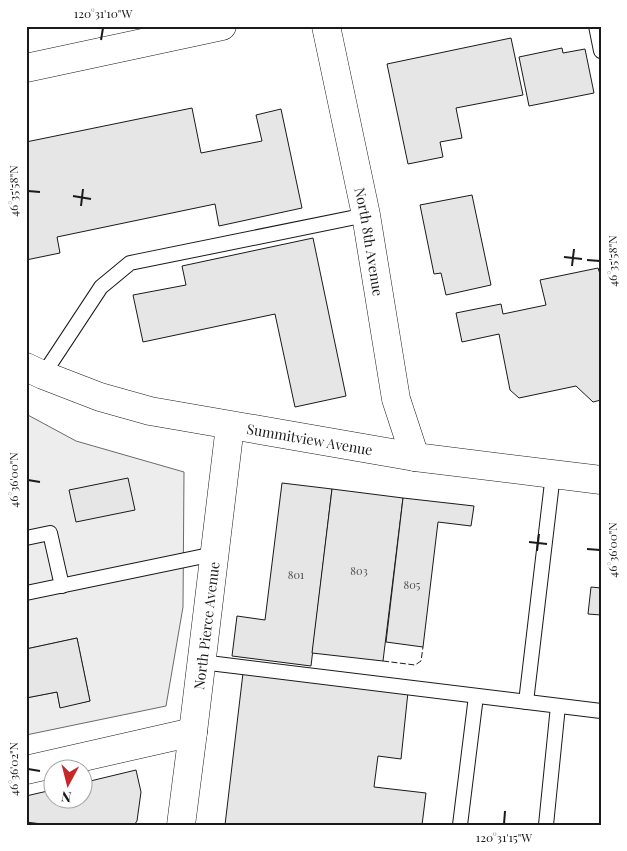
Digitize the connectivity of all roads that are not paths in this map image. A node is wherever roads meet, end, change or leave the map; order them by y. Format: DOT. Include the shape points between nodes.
graph roads {
  1 [pos="222,26"];
  2 [pos="326,26"];
  3 [pos="596,26"];
  4 [pos="601,51"];
  5 [pos="26,68"];
  6 [pos="366,215"];
  7 [pos="34,371"];
  8 [pos="230,426"];
  9 [pos="415,457"];
  10 [pos="553,474"];
  11 [pos="601,480"];
  12 [pos="26,538"];
  13 [pos="214,554"];
  14 [pos="62,586"];
  15 [pos="26,593"];
  16 [pos="201,662"];
  17 [pos="476,696"];
  18 [pos="526,702"];
  19 [pos="558,706"];
  20 [pos="601,711"];
  21 [pos="193,732"];
  22 [pos="26,770"];
  23 [pos="181,825"];
  24 [pos="460,825"];
  25 [pos="546,825"];
  1 -- 5 [label="street"];
  2 -- 6 [label="street, North 8th Avenue"];
  3 -- 4 [label="lane"];
  6 -- 7 [label="lane" via="130,263 101,287"];
  6 -- 9 [label="street, North 8th Avenue" via="396,399"];
  7 -- 8 [label="street, Summitview Avenue" via="100,397 150,411"];
  8 -- 9 [label="street, Summitview Avenue"];
  8 -- 13 [label="street, North Pierce Avenue"];
  9 -- 10 [label="street, Summitview Avenue"];
  10 -- 11 [label="street, Summitview Avenue"];
  10 -- 18 [label="lane"];
  12 -- 14 [label="lane" via="50,533"];
  13 -- 14 [label="lane"];
  13 -- 16 [label="street, North Pierce Avenue"];
  14 -- 15 [label="lane"];
  16 -- 17 [label="lane"];
  16 -- 21 [label="street, North Pierce Avenue"];
  17 -- 18 [label="lane"];
  17 -- 24 [label="lane"];
  18 -- 19 [label="lane"];
  19 -- 20 [label="lane"];
  19 -- 25 [label="lane"];
  21 -- 22 [label="street"];
  21 -- 23 [label="street, North Pierce Avenue"];
}
